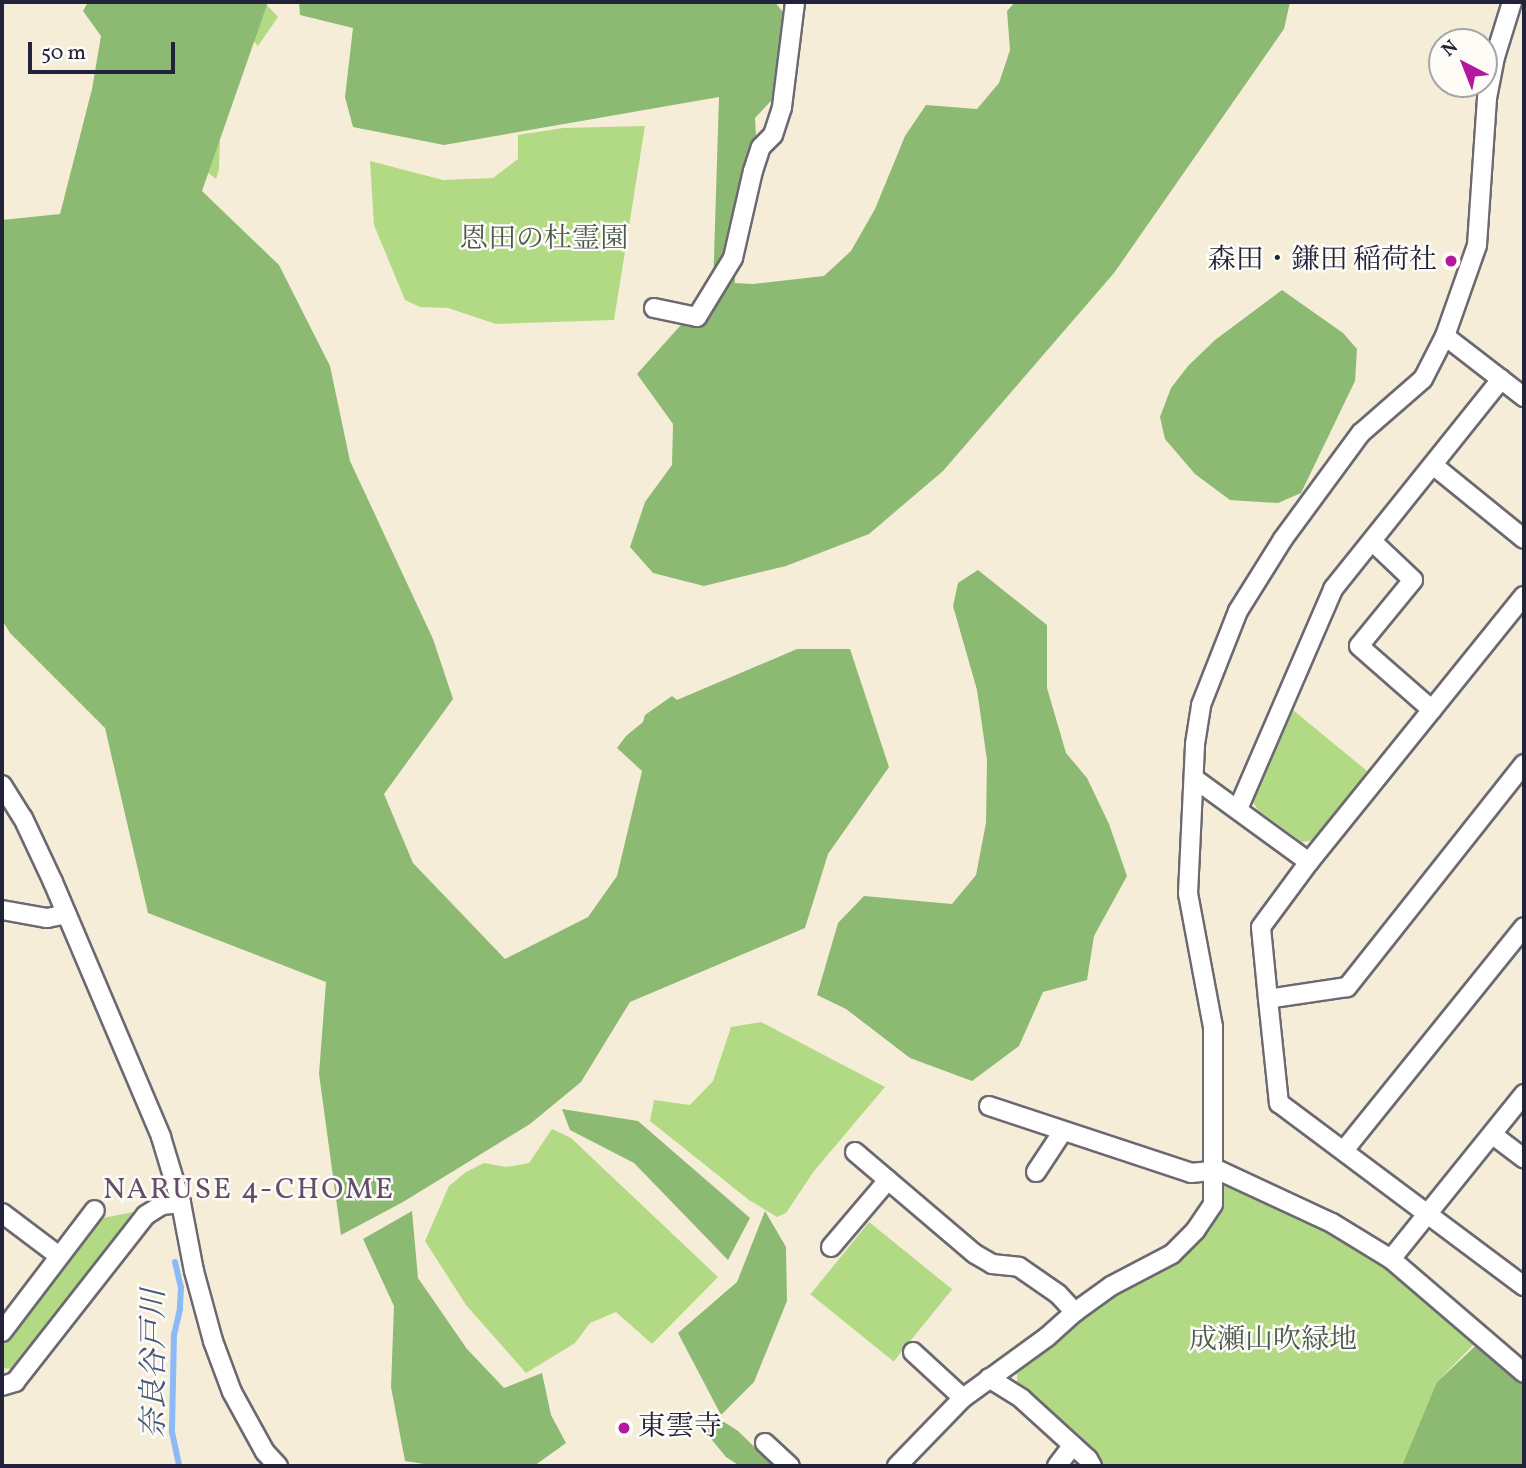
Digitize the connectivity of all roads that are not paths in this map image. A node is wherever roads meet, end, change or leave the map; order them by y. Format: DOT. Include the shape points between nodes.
graph roads {
  1 [pos="795,2"];
  2 [pos="1516,12"];
  3 [pos="654,308"];
  4 [pos="1445,336"];
  5 [pos="1501,379"];
  6 [pos="1524,397"];
  7 [pos="1433,466"];
  8 [pos="1524,539"];
  9 [pos="1373,542"];
  10 [pos="1524,596"];
  11 [pos="1432,710"];
  12 [pos="1524,764"];
  13 [pos="1195,779"];
  14 [pos="2,786"];
  15 [pos="1237,809"];
  16 [pos="1309,862"];
  17 [pos="2,910"];
  18 [pos="67,914"];
  19 [pos="1524,927"];
  20 [pos="1268,999"];
  21 [pos="1524,1094"];
  22 [pos="989,1106"];
  23 [pos="1063,1131"];
  24 [pos="1493,1135"];
  25 [pos="1345,1149"];
  26 [pos="855,1152"];
  27 [pos="1524,1158"];
  28 [pos="1211,1170"];
  29 [pos="1036,1172"];
  30 [pos="888,1180"];
  31 [pos="181,1203"];
  32 [pos="95,1210"];
  33 [pos="2,1213"];
  34 [pos="1429,1214"];
  35 [pos="831,1247"];
  36 [pos="59,1256"];
  37 [pos="1391,1259"];
  38 [pos="1524,1286"];
  39 [pos="1075,1312"];
  40 [pos="2,1332"];
  41 [pos="913,1352"];
  42 [pos="1524,1373"];
  43 [pos="989,1378"];
  44 [pos="2,1386"];
  45 [pos="963,1398"];
  46 [pos="765,1443"];
  47 [pos="1073,1445"];
  48 [pos="278,1466"];
  49 [pos="790,1466"];
  50 [pos="897,1466"];
  51 [pos="1057,1466"];
  52 [pos="1092,1466"];
  1 -- 3 [label="street" via="782,107 753,171 733,258 697,317"];
  2 -- 4 [label="street" via="1494,57 1477,245"];
  4 -- 5 [label="street"];
  4 -- 13 [label="street" via="1423,379 1361,433 1339,460 1237,611 1201,705"];
  5 -- 6 [label="street"];
  5 -- 7 [label="street"];
  7 -- 8 [label="street"];
  7 -- 9 [label="street"];
  9 -- 11 [label="street" via="1413,580 1359,646"];
  9 -- 15 [label="street" via="1333,589"];
  10 -- 11 [label="street"];
  11 -- 16 [label="street"];
  12 -- 20 [label="street" via="1347,987"];
  13 -- 15 [label="street"];
  13 -- 28 [label="street" via="1188,894 1213,1027"];
  14 -- 18 [label="street" via="23,818"];
  15 -- 16 [label="street"];
  16 -- 20 [label="street" via="1261,927"];
  17 -- 18 [label="street" via="47,918"];
  18 -- 31 [label="street" via="161,1137"];
  19 -- 25 [label="street"];
  20 -- 25 [label="street" via="1279,1103"];
  21 -- 24 [label="street"];
  22 -- 23 [label="street"];
  23 -- 28 [label="street" via="1191,1173"];
  23 -- 29 [label="street"];
  24 -- 27 [label="street"];
  24 -- 34 [label="street"];
  25 -- 34 [label="street"];
  26 -- 30 [label="street"];
  28 -- 37 [label="street" via="1255,1185 1332,1223"];
  28 -- 39 [label="street" via="1213,1204 1195,1231 1167,1259 1111,1286"];
  30 -- 35 [label="street"];
  30 -- 39 [label="street" via="975,1254 992,1264 1019,1267"];
  31 -- 44 [label="street" via="162,1205 146,1215 15,1382"];
  31 -- 48 [label="street" via="213,1341 232,1392 265,1452"];
  32 -- 36 [label="street"];
  33 -- 36 [label="street"];
  34 -- 37 [label="street"];
  34 -- 38 [label="street"];
  36 -- 40 [label="street"];
  37 -- 42 [label="street"];
  39 -- 43 [label="street"];
  41 -- 45 [label="street"];
  43 -- 45 [label="street"];
  43 -- 47 [label="street" via="1023,1399"];
  45 -- 50 [label="street"];
  46 -- 49 [label="street"];
  47 -- 51 [label="street"];
  47 -- 52 [label="street"];
}
